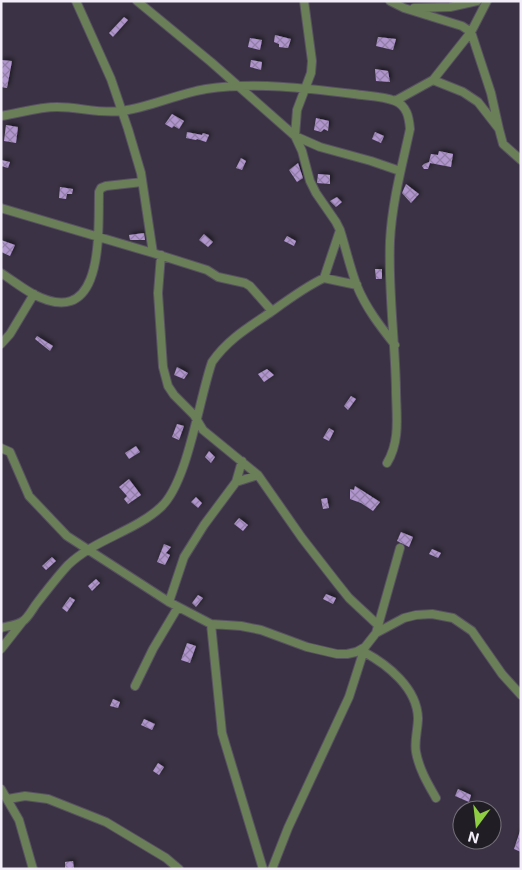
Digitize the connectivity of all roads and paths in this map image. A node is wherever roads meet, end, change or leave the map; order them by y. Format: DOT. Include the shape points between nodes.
graph roads {
  1 [pos="76,1"];
  2 [pos="137,1"];
  3 [pos="304,1"];
  4 [pos="390,1"];
  5 [pos="477,1"];
  6 [pos="487,1"];
  7 [pos="404,8"];
  8 [pos="471,32"];
  9 [pos="433,80"];
  10 [pos="237,86"];
  11 [pos="306,88"];
  12 [pos="395,101"];
  13 [pos="122,111"];
  14 [pos="1,116"];
  15 [pos="499,129"];
  16 [pos="295,136"];
  17 [pos="521,160"];
  18 [pos="400,171"];
  19 [pos="142,182"];
  20 [pos="1,208"];
  21 [pos="340,230"];
  22 [pos="98,237"];
  23 [pos="157,254"];
  24 [pos="1,273"];
  25 [pos="324,278"];
  26 [pos="357,286"];
  27 [pos="34,294"];
  28 [pos="272,311"];
  29 [pos="1,344"];
  30 [pos="395,345"];
  31 [pos="196,419"];
  32 [pos="1,448"];
  33 [pos="242,460"];
  34 [pos="387,463"];
  35 [pos="258,475"];
  36 [pos="236,482"];
  37 [pos="400,548"];
  38 [pos="87,550"];
  39 [pos="169,602"];
  40 [pos="178,607"];
  41 [pos="23,621"];
  42 [pos="211,624"];
  43 [pos="1,628"];
  44 [pos="377,630"];
  45 [pos="1,649"];
  46 [pos="365,649"];
  47 [pos="135,686"];
  48 [pos="521,695"];
  49 [pos="1,789"];
  50 [pos="436,798"];
  51 [pos="8,800"];
  52 [pos="33,869"];
  53 [pos="179,869"];
  54 [pos="263,869"];
  55 [pos="272,869"];
  1 -- 13 [label="street"];
  2 -- 10 [label="street"];
  3 -- 11 [label="street" via="312,61"];
  4 -- 7 [label="street"];
  5 -- 7 [label="street" via="450,7"];
  6 -- 8 [label="street"];
  7 -- 8 [label="street" via="462,26"];
  8 -- 9 [label="street"];
  8 -- 15 [label="street"];
  9 -- 12 [label="street"];
  9 -- 15 [label="street" via="471,96"];
  10 -- 11 [label="street"];
  10 -- 13 [label="street" via="187,93"];
  10 -- 16 [label="street"];
  11 -- 12 [label="street"];
  11 -- 16 [label="street" via="296,110"];
  12 -- 18 [label="street" via="405,108 410,129"];
  13 -- 14 [label="street" via="96,112 58,107"];
  13 -- 19 [label="street"];
  15 -- 17 [label="street" via="503,144"];
  16 -- 18 [label="street" via="320,147"];
  16 -- 21 [label="street" via="310,181"];
  18 -- 30 [label="street" via="393,204 390,255"];
  19 -- 22 [label="street" via="101,188"];
  19 -- 23 [label="street"];
  20 -- 22 [label="street"];
  21 -- 25 [label="street"];
  21 -- 26 [label="street"];
  22 -- 23 [label="street"];
  22 -- 27 [label="street" via="94,268 83,293 65,302"];
  23 -- 28 [label="street" via="207,270 218,277 245,283"];
  23 -- 31 [label="street" via="164,376 174,395"];
  24 -- 27 [label="street"];
  25 -- 26 [label="street"];
  25 -- 28 [label="street"];
  26 -- 30 [label="street"];
  27 -- 29 [label="street"];
  28 -- 31 [label="street" via="220,350 212,362"];
  30 -- 34 [label="street" via="398,424 396,442"];
  31 -- 33 [label="street" via="210,436"];
  31 -- 38 [label="street" via="180,476 170,498 150,516"];
  32 -- 38 [label="street" via="10,452 25,489 35,503 67,536"];
  33 -- 35 [label="street"];
  33 -- 36 [label="street"];
  35 -- 36 [label="street"];
  35 -- 44 [label="street" via="302,538"];
  36 -- 39 [label="street" via="184,557"];
  37 -- 44 [label="street"];
  38 -- 39 [label="street"];
  38 -- 41 [label="street" via="52,582"];
  39 -- 40 [label="street"];
  40 -- 42 [label="street"];
  40 -- 47 [label="street"];
  41 -- 43 [label="street"];
  41 -- 45 [label="street"];
  42 -- 46 [label="street" via="261,630 337,654"];
  42 -- 54 [label="street" via="222,733"];
  44 -- 46 [label="street"];
  44 -- 48 [label="street" via="416,616 432,614 453,618 472,631"];
  46 -- 50 [label="street" via="411,692 418,706 416,754"];
  46 -- 55 [label="street" via="349,697"];
  49 -- 51 [label="street"];
  51 -- 52 [label="street" via="18,820"];
  51 -- 53 [label="street" via="26,796 48,799 106,822"];
}
